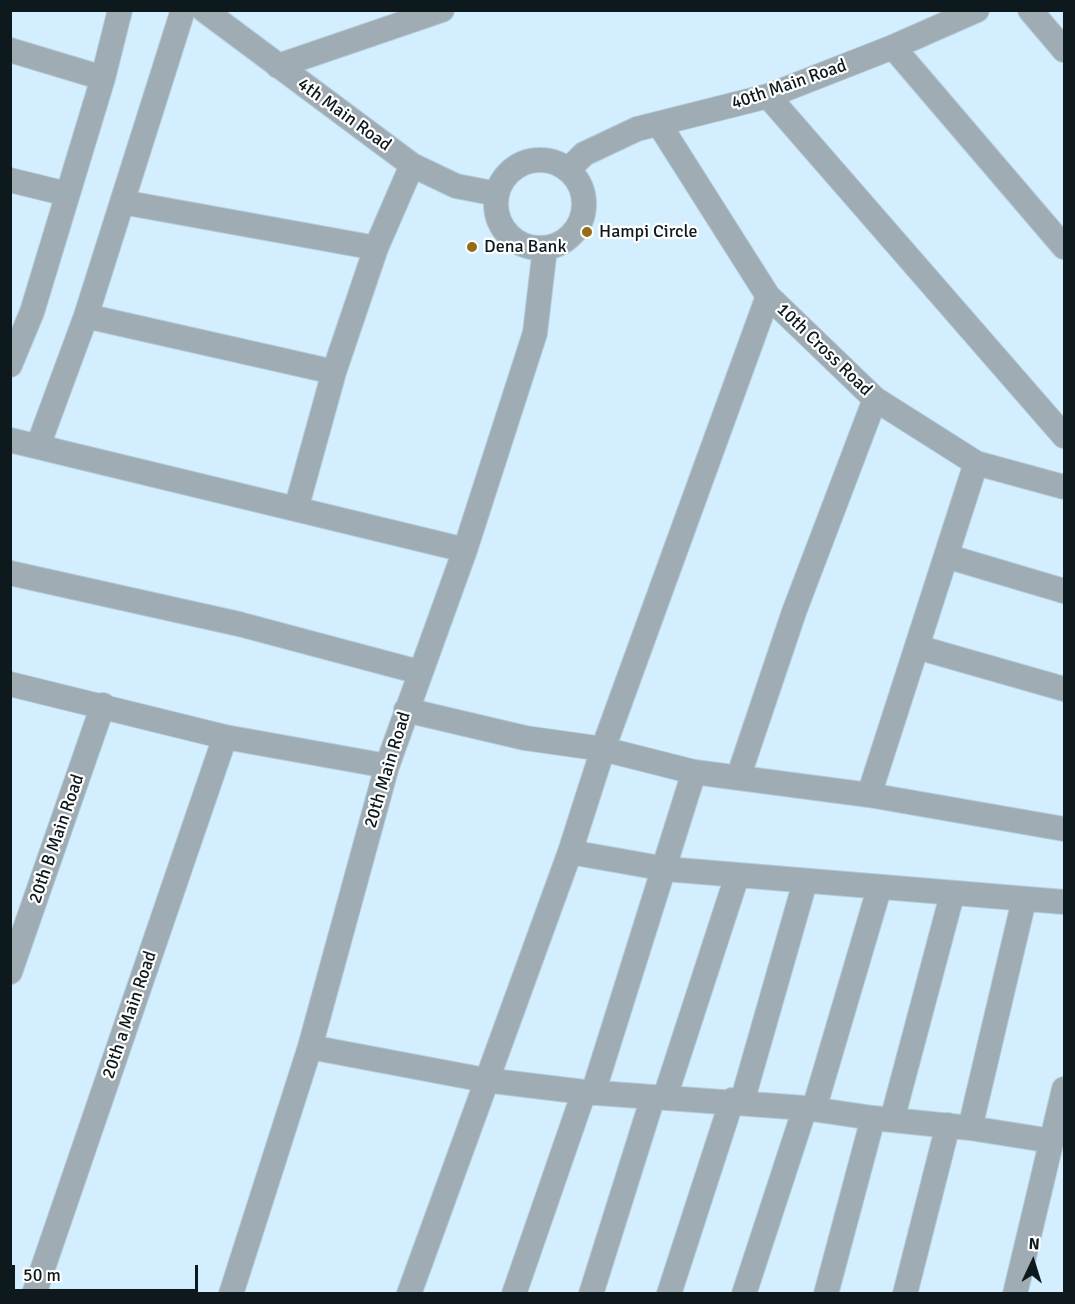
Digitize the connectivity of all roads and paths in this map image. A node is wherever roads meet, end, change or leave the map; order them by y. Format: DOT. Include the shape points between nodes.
graph roads {
  1 [pos="120,10"];
  2 [pos="183,10"];
  3 [pos="204,10"];
  4 [pos="442,10"];
  5 [pos="977,10"];
  6 [pos="1030,10"];
  7 [pos="893,47"];
  8 [pos="10,50"];
  9 [pos="1065,50"];
  10 [pos="278,66"];
  11 [pos="103,78"];
  12 [pos="768,96"];
  13 [pos="659,124"];
  14 [pos="412,165"];
  15 [pos="568,170"];
  16 [pos="10,180"];
  17 [pos="67,194"];
  18 [pos="497,194"];
  19 [pos="122,201"];
  20 [pos="1065,247"];
  21 [pos="376,248"];
  22 [pos="545,248"];
  23 [pos="768,296"];
  24 [pos="21,310"];
  25 [pos="86,316"];
  26 [pos="10,365"];
  27 [pos="334,372"];
  28 [pos="875,399"];
  29 [pos="1065,436"];
  30 [pos="10,440"];
  31 [pos="38,446"];
  32 [pos="976,463"];
  33 [pos="1065,487"];
  34 [pos="296,509"];
  35 [pos="465,550"];
  36 [pos="946,556"];
  37 [pos="10,573"];
  38 [pos="1065,591"];
  39 [pos="917,647"];
  40 [pos="419,672"];
  41 [pos="10,684"];
  42 [pos="1065,689"];
  43 [pos="103,705"];
  44 [pos="406,710"];
  45 [pos="225,737"];
  46 [pos="603,749"];
  47 [pos="387,766"];
  48 [pos="694,772"];
  49 [pos="738,778"];
  50 [pos="869,795"];
  51 [pos="1065,829"];
  52 [pos="570,852"];
  53 [pos="666,869"];
  54 [pos="737,876"];
  55 [pos="805,882"];
  56 [pos="879,889"];
  57 [pos="952,895"];
  58 [pos="1024,900"];
  59 [pos="1065,902"];
  60 [pos="10,972"];
  61 [pos="310,1047"];
  62 [pos="485,1080"];
  63 [pos="1065,1089"];
  64 [pos="588,1092"];
  65 [pos="659,1097"];
  66 [pos="737,1101"];
  67 [pos="810,1108"];
  68 [pos="883,1119"];
  69 [pos="959,1126"];
  70 [pos="1052,1141"];
  71 [pos="34,1293"];
  72 [pos="231,1293"];
  73 [pos="410,1293"];
  74 [pos="514,1293"];
  75 [pos="591,1293"];
  76 [pos="669,1293"];
  77 [pos="744,1293"];
  78 [pos="826,1293"];
  79 [pos="905,1293"];
  80 [pos="1015,1293"];
  1 -- 11 [label="street"];
  2 -- 19 [label="street"];
  3 -- 10 [label="street, 4th Main Road"];
  4 -- 10 [label="street"];
  5 -- 7 [label="street, 40th Main Road"];
  6 -- 9 [label="street"];
  7 -- 12 [label="street, 40th Main Road"];
  7 -- 20 [label="street"];
  8 -- 11 [label="street"];
  10 -- 14 [label="street, 4th Main Road"];
  11 -- 17 [label="street"];
  12 -- 13 [label="street, 40th Main Road"];
  12 -- 29 [label="street"];
  13 -- 15 [label="street, 40th Main Road" via="638,129 584,154"];
  13 -- 23 [label="street, 10th Cross Road"];
  14 -- 18 [label="street, 4th Main Road" via="456,186"];
  14 -- 21 [label="street"];
  15 -- 18 [label="street" via="549,161 522,164 502,182"];
  15 -- 22 [label="street" via="580,186 584,213 570,236"];
  16 -- 17 [label="street"];
  17 -- 24 [label="street"];
  18 -- 22 [label="street" via="496,208 507,233 531,247"];
  19 -- 21 [label="street"];
  19 -- 25 [label="street"];
  21 -- 27 [label="street"];
  22 -- 35 [label="street, 20th Main Road" via="536,333"];
  23 -- 28 [label="street, 10th Cross Road"];
  23 -- 46 [label="street"];
  24 -- 26 [label="street"];
  25 -- 27 [label="street"];
  25 -- 31 [label="street"];
  27 -- 34 [label="street"];
  28 -- 32 [label="street, 10th Cross Road"];
  28 -- 49 [label="street"];
  30 -- 31 [label="street"];
  31 -- 34 [label="street"];
  32 -- 33 [label="street, 10th Cross Road"];
  32 -- 36 [label="street"];
  34 -- 35 [label="street"];
  35 -- 40 [label="street, 20th Main Road"];
  36 -- 38 [label="street"];
  36 -- 39 [label="street"];
  37 -- 40 [label="street" via="238,624"];
  39 -- 42 [label="street"];
  39 -- 50 [label="street"];
  40 -- 44 [label="street, 20th Main Road"];
  41 -- 43 [label="street"];
  43 -- 45 [label="street"];
  43 -- 60 [label="street, 20th B Main Road"];
  44 -- 46 [label="street" via="525,738"];
  44 -- 47 [label="street, 20th Main Road"];
  45 -- 47 [label="street"];
  45 -- 71 [label="street, 20th a Main Road"];
  46 -- 48 [label="street"];
  46 -- 52 [label="street"];
  47 -- 61 [label="street, 20th Main Road"];
  48 -- 49 [label="street"];
  48 -- 53 [label="street"];
  49 -- 50 [label="street"];
  50 -- 51 [label="street"];
  52 -- 53 [label="street"];
  52 -- 62 [label="street"];
  53 -- 54 [label="street"];
  53 -- 64 [label="street"];
  54 -- 55 [label="street"];
  54 -- 65 [label="street"];
  55 -- 56 [label="street"];
  55 -- 66 [label="street"];
  56 -- 57 [label="street"];
  56 -- 67 [label="street"];
  57 -- 58 [label="street"];
  57 -- 68 [label="street"];
  58 -- 59 [label="street"];
  58 -- 69 [label="street"];
  61 -- 62 [label="street"];
  61 -- 72 [label="street, 20th Main Road"];
  62 -- 64 [label="street"];
  62 -- 73 [label="street"];
  63 -- 70 [label="street"];
  64 -- 65 [label="street"];
  64 -- 74 [label="street"];
  65 -- 66 [label="street"];
  65 -- 75 [label="street"];
  66 -- 67 [label="street"];
  66 -- 76 [label="street"];
  67 -- 68 [label="street"];
  67 -- 77 [label="street"];
  68 -- 69 [label="street"];
  68 -- 78 [label="street"];
  69 -- 70 [label="street"];
  69 -- 79 [label="street"];
  70 -- 80 [label="street"];
}
